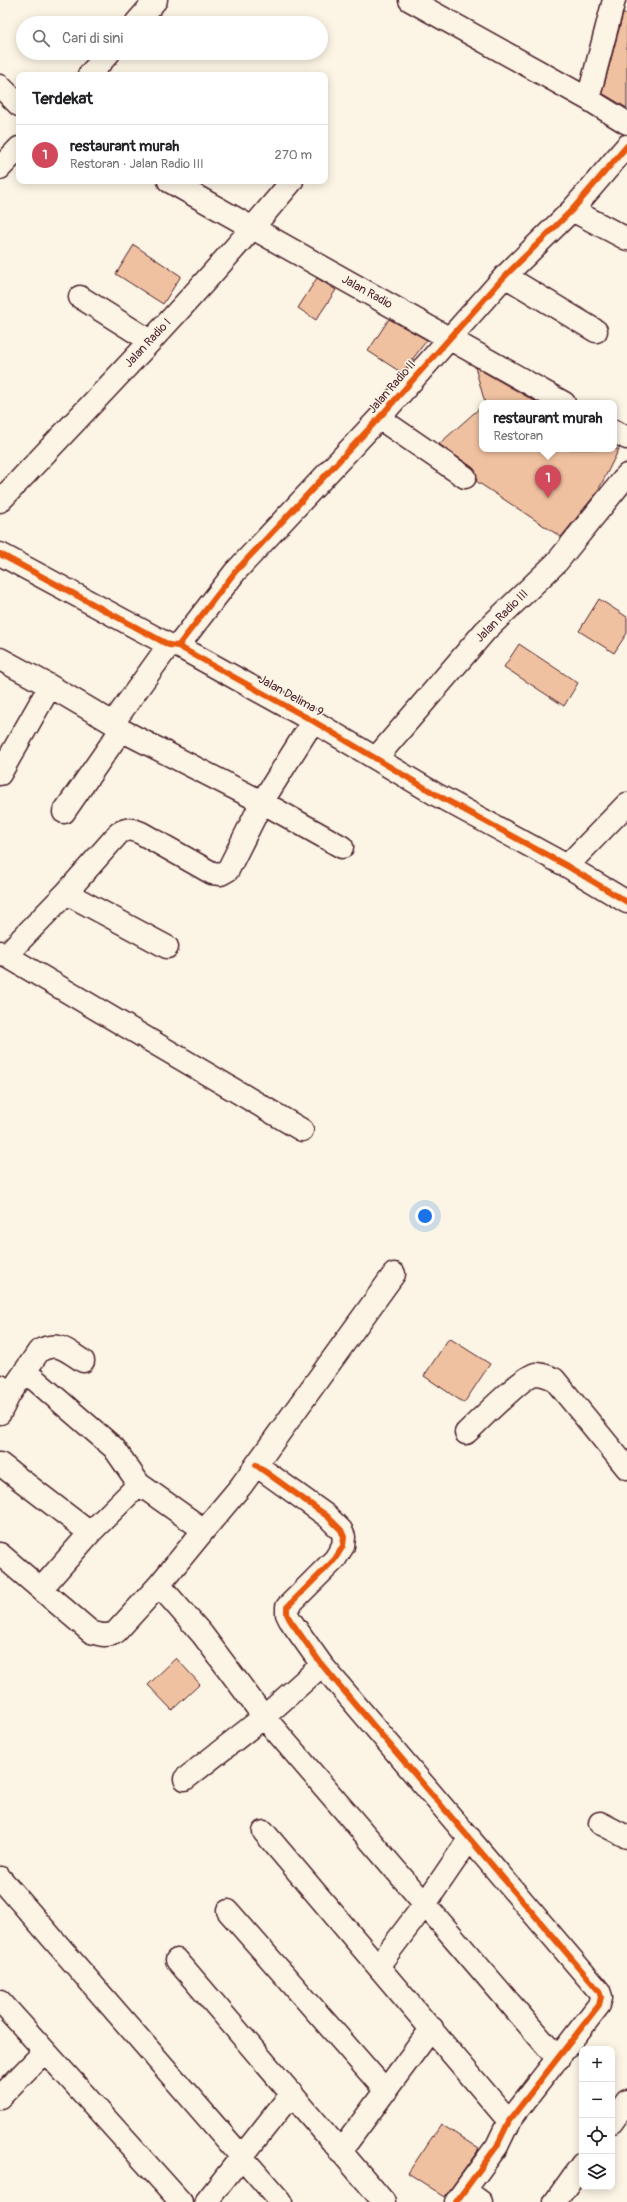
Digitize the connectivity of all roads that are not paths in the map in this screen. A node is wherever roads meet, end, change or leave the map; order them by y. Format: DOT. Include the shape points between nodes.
graph roads {
  1 [pos="156,0"];
  2 [pos="410,0"];
  3 [pos="614,0"];
  4 [pos="142,16"];
  5 [pos="103,60"];
  6 [pos="92,72"];
  7 [pos="0,86"];
  8 [pos="588,99"];
  9 [pos="16,102"];
  10 [pos="627,124"];
  11 [pos="627,146"];
  12 [pos="16,151"];
  13 [pos="0,168"];
  14 [pos="174,184"];
  15 [pos="290,184"];
  16 [pos="572,210"];
  17 [pos="253,228"];
  18 [pos="627,239"];
  19 [pos="505,276"];
  20 [pos="80,297"];
  21 [pos="596,331"];
  22 [pos="449,338"];
  23 [pos="150,341"];
  24 [pos="559,400"];
  25 [pos="379,418"];
  26 [pos="617,433"];
  27 [pos="627,438"];
  28 [pos="627,475"];
  29 [pos="465,477"];
  30 [pos="0,501"];
  31 [pos="0,554"];
  32 [pos="173,645"];
  33 [pos="0,660"];
  34 [pos="50,686"];
  35 [pos="313,721"];
  36 [pos="117,727"];
  37 [pos="377,757"];
  38 [pos="0,774"];
  39 [pos="262,802"];
  40 [pos="627,804"];
  41 [pos="64,812"];
  42 [pos="342,847"];
  43 [pos="567,866"];
  44 [pos="66,893"];
  45 [pos="627,902"];
  46 [pos="167,947"];
  47 [pos="2,954"];
  48 [pos="302,1130"];
  49 [pos="394,1274"];
  50 [pos="83,1361"];
  51 [pos="25,1371"];
  52 [pos="3,1398"];
  53 [pos="466,1433"];
  54 [pos="0,1464"];
  55 [pos="256,1464"];
  56 [pos="627,1468"];
  57 [pos="139,1484"];
  58 [pos="204,1530"];
  59 [pos="90,1533"];
  60 [pos="0,1554"];
  61 [pos="159,1585"];
  62 [pos="41,1589"];
  63 [pos="322,1665"];
  64 [pos="264,1717"];
  65 [pos="185,1779"];
  66 [pos="600,1823"];
  67 [pos="264,1832"];
  68 [pos="627,1837"];
  69 [pos="470,1838"];
  70 [pos="0,1878"];
  71 [pos="426,1904"];
  72 [pos="228,1912"];
  73 [pos="177,1960"];
  74 [pos="378,1966"];
  75 [pos="0,2001"];
  76 [pos="432,2028"];
  77 [pos="45,2051"];
  78 [pos="558,2059"];
  79 [pos="386,2091"];
  80 [pos="292,2093"];
  81 [pos="0,2097"];
  82 [pos="627,2101"];
  83 [pos="615,2118"];
  84 [pos="509,2121"];
  85 [pos="340,2152"];
  86 [pos="242,2158"];
  87 [pos="579,2168"];
  88 [pos="467,2198"];
  89 [pos="180,2202"];
  90 [pos="206,2202"];
  91 [pos="281,2202"];
  92 [pos="384,2202"];
  93 [pos="555,2202"];
  1 -- 4 [label="street"];
  2 -- 8 [label="street"];
  3 -- 8 [label="street"];
  5 -- 6 [label="street"];
  7 -- 9 [label="street"];
  8 -- 10 [label="street"];
  11 -- 16 [label="street, Jalan Radio II"];
  12 -- 13 [label="street"];
  14 -- 17 [label="street, Jalan Radio"];
  15 -- 17 [label="street, Jalan Radio I"];
  16 -- 18 [label="street"];
  16 -- 19 [label="street, Jalan Radio II"];
  17 -- 22 [label="street, Jalan Radio"];
  17 -- 23 [label="street, Jalan Radio I"];
  19 -- 21 [label="street"];
  19 -- 22 [label="street, Jalan Radio II"];
  20 -- 23 [label="street"];
  22 -- 24 [label="street, Jalan Radio"];
  22 -- 25 [label="street, Jalan Radio II"];
  23 -- 30 [label="street, Jalan Radio I"];
  25 -- 29 [label="street"];
  25 -- 32 [label="street, Jalan Radio II" via="235,572"];
  26 -- 27 [label="street"];
  28 -- 37 [label="street, Jalan Radio III" via="557,562 485,631"];
  31 -- 32 [label="street, Jalan Delima 9"];
  32 -- 35 [label="street, Jalan Delima 9"];
  32 -- 36 [label="street, Jalan Radio II"];
  33 -- 34 [label="street"];
  34 -- 36 [label="street"];
  34 -- 38 [label="street"];
  35 -- 37 [label="street, Jalan Delima 9"];
  35 -- 39 [label="street"];
  36 -- 39 [label="street"];
  36 -- 41 [label="street, Jalan Radio II"];
  37 -- 43 [label="street, Jalan Delima 9" via="437,795"];
  39 -- 42 [label="street"];
  39 -- 44 [label="street" via="228,870 221,874 212,873 131,829 119,833"];
  40 -- 43 [label="street"];
  43 -- 45 [label="street, Jalan Delima 9"];
  44 -- 46 [label="street"];
  44 -- 47 [label="street"];
  47 -- 48 [label="street"];
  49 -- 55 [label="street"];
  50 -- 51 [label="street" via="51,1345 39,1351"];
  51 -- 52 [label="street"];
  51 -- 57 [label="street" via="114,1448"];
  53 -- 56 [label="street" via="522,1381 536,1374 544,1375 554,1379"];
  54 -- 59 [label="street"];
  55 -- 58 [label="street"];
  55 -- 63 [label="street" via="327,1516 341,1530 344,1537 343,1546 334,1559 286,1611"];
  57 -- 58 [label="street"];
  57 -- 59 [label="street"];
  58 -- 61 [label="street"];
  59 -- 62 [label="street"];
  60 -- 62 [label="street"];
  61 -- 62 [label="street" via="116,1632 105,1636 90,1632"];
  61 -- 64 [label="street" via="202,1634"];
  63 -- 64 [label="street"];
  63 -- 69 [label="street"];
  64 -- 65 [label="street"];
  64 -- 71 [label="street"];
  66 -- 68 [label="street"];
  67 -- 74 [label="street"];
  69 -- 71 [label="street"];
  69 -- 78 [label="street" via="599,1991 607,1990 599,2005"];
  70 -- 86 [label="street"];
  71 -- 74 [label="street"];
  71 -- 78 [label="street"];
  72 -- 79 [label="street"];
  73 -- 80 [label="street"];
  74 -- 76 [label="street"];
  75 -- 77 [label="street"];
  76 -- 79 [label="street"];
  76 -- 84 [label="street"];
  77 -- 81 [label="street"];
  77 -- 89 [label="street"];
  78 -- 84 [label="street"];
  79 -- 85 [label="street"];
  80 -- 85 [label="street"];
  80 -- 86 [label="street"];
  82 -- 83 [label="street"];
  84 -- 88 [label="street"];
  85 -- 92 [label="street"];
  86 -- 90 [label="street"];
  86 -- 91 [label="street"];
  87 -- 93 [label="street"];
}
